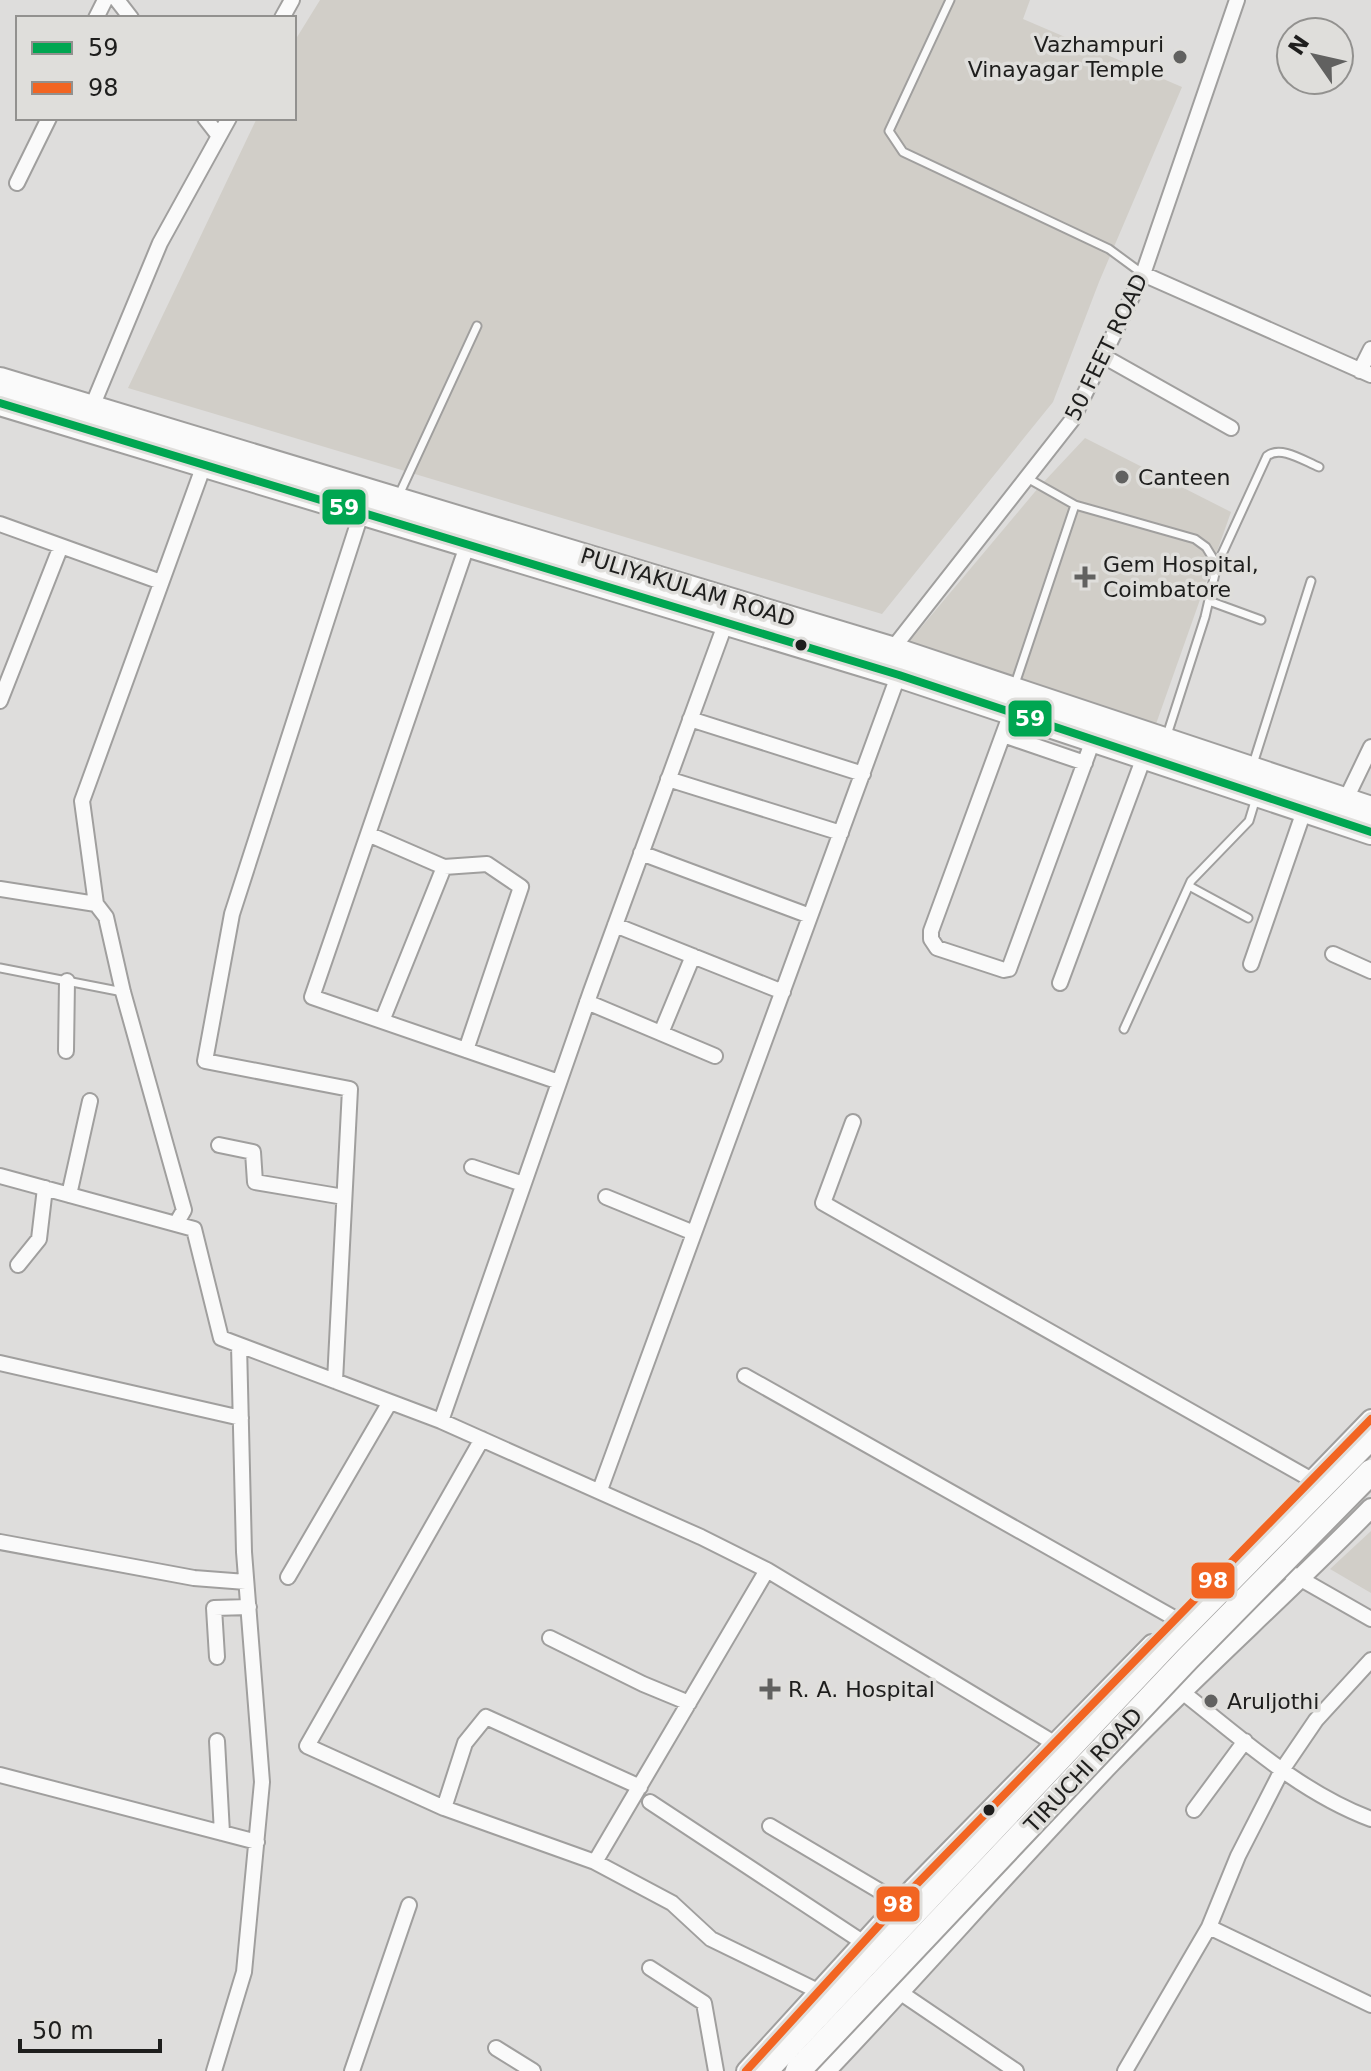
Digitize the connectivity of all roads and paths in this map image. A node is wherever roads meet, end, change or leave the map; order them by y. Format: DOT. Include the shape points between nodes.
graph roads {
  1 [pos="117,0"];
  2 [pos="950,0"];
  3 [pos="1236,0"];
  4 [pos="129,16"];
  5 [pos="48,120"];
  6 [pos="207,120"];
  7 [pos="228,120"];
  8 [pos="219,136"];
  9 [pos="17,183"];
  10 [pos="1143,274"];
  11 [pos="477,326"];
  12 [pos="1371,349"];
  13 [pos="1103,356"];
  14 [pos="1365,373"];
  15 [pos="0,380"];
  16 [pos="0,403"];
  17 [pos="87,418"];
  18 [pos="1231,428"];
  19 [pos="204,465"];
  20 [pos="1319,467"];
  21 [pos="1026,478"];
  22 [pos="397,499"];
  23 [pos="1075,505"];
  24 [pos="362,511"];
  25 [pos="0,524"];
  26 [pos="468,543"];
  27 [pos="61,546"];
  28 [pos="1217,565"];
  29 [pos="1311,581"];
  30 [pos="161,582"];
  31 [pos="1209,601"];
  32 [pos="1261,620"];
  33 [pos="726,622"];
  34 [pos="895,662"];
  35 [pos="0,701"];
  36 [pos="1009,712"];
  37 [pos="690,719"];
  38 [pos="1165,741"];
  39 [pos="1371,747"];
  40 [pos="1089,752"];
  41 [pos="1144,757"];
  42 [pos="863,774"];
  43 [pos="668,779"];
  44 [pos="1258,780"];
  45 [pos="1345,801"];
  46 [pos="1371,809"];
  47 [pos="1304,811"];
  48 [pos="1371,832"];
  49 [pos="841,833"];
  50 [pos="368,834"];
  51 [pos="641,853"];
  52 [pos="444,867"];
  53 [pos="1189,886"];
  54 [pos="0,889"];
  55 [pos="96,904"];
  56 [pos="810,916"];
  57 [pos="1248,918"];
  58 [pos="615,925"];
  59 [pos="1333,954"];
  60 [pos="693,956"];
  61 [pos="1251,964"];
  62 [pos="0,968"];
  63 [pos="1371,971"];
  64 [pos="67,981"];
  65 [pos="1060,983"];
  66 [pos="123,992"];
  67 [pos="783,992"];
  68 [pos="587,1002"];
  69 [pos="382,1021"];
  70 [pos="1124,1029"];
  71 [pos="661,1033"];
  72 [pos="466,1050"];
  73 [pos="66,1051"];
  74 [pos="715,1056"];
  75 [pos="559,1082"];
  76 [pos="90,1101"];
  77 [pos="853,1122"];
  78 [pos="219,1145"];
  79 [pos="472,1167"];
  80 [pos="0,1176"];
  81 [pos="523,1184"];
  82 [pos="45,1188"];
  83 [pos="69,1195"];
  84 [pos="344,1197"];
  85 [pos="606,1197"];
  86 [pos="176,1224"];
  87 [pos="694,1233"];
  88 [pos="18,1265"];
  89 [pos="239,1345"];
  90 [pos="0,1363"];
  91 [pos="745,1376"];
  92 [pos="335,1381"];
  93 [pos="390,1402"];
  94 [pos="241,1418"];
  95 [pos="1371,1419"];
  96 [pos="441,1421"];
  97 [pos="1371,1437"];
  98 [pos="482,1439"];
  99 [pos="1371,1472"];
  100 [pos="1312,1480"];
  101 [pos="600,1490"];
  102 [pos="1371,1508"];
  103 [pos="0,1542"];
  104 [pos="1247,1548"];
  105 [pos="767,1570"];
  106 [pos="288,1577"];
  107 [pos="1302,1578"];
  108 [pos="246,1582"];
  109 [pos="249,1607"];
  110 [pos="1176,1619"];
  111 [pos="1371,1619"];
  112 [pos="550,1638"];
  113 [pos="217,1657"];
  114 [pos="1371,1660"];
  115 [pos="1181,1691"];
  116 [pos="689,1703"];
  117 [pos="217,1741"];
  118 [pos="1245,1741"];
  119 [pos="1054,1743"];
  120 [pos="1282,1770"];
  121 [pos="0,1775"];
  122 [pos="640,1787"];
  123 [pos="650,1802"];
  124 [pos="444,1808"];
  125 [pos="1194,1810"];
  126 [pos="1371,1819"];
  127 [pos="770,1826"];
  128 [pos="222,1833"];
  129 [pos="257,1842"];
  130 [pos="595,1862"];
  131 [pos="900,1903"];
  132 [pos="409,1905"];
  133 [pos="1209,1927"];
  134 [pos="864,1943"];
  135 [pos="650,1968"];
  136 [pos="820,1992"];
  137 [pos="901,1993"];
  138 [pos="1371,2005"];
  139 [pos="496,2048"];
  140 [pos="214,2071"];
  141 [pos="352,2071"];
  142 [pos="533,2071"];
  143 [pos="716,2071"];
  144 [pos="746,2071"];
  145 [pos="765,2071"];
  146 [pos="798,2071"];
  147 [pos="826,2071"];
  148 [pos="1016,2071"];
  149 [pos="1125,2071"];
  1 -- 4 [label="street"];
  2 -- 10 [label="lane" via="889,131 903,152 1109,249"];
  3 -- 10 [label="street, 50 FEET ROAD"];
  5 -- 9 [label="street"];
  6 -- 8 [label="street"];
  7 -- 8 [label="street"];
  8 -- 17 [label="street" via="160,243"];
  10 -- 13 [label="street, 50 FEET ROAD"];
  10 -- 14 [label="street"];
  11 -- 22 [label="lane"];
  12 -- 14 [label="street"];
  13 -- 18 [label="street"];
  13 -- 21 [label="street, 50 FEET ROAD" via="1072,420"];
  15 -- 17 [label="main road, PULIYAKULAM ROAD"];
  16 -- 17 [label="main road, PULIYAKULAM ROAD"];
  17 -- 19 [label="main road, PULIYAKULAM ROAD"];
  17 -- 22 [label="main road, PULIYAKULAM ROAD"];
  19 -- 24 [label="main road, PULIYAKULAM ROAD"];
  19 -- 30 [label="street"];
  20 -- 28 [label="lane" via="1281,452 1267,456"];
  21 -- 23 [label="lane"];
  21 -- 34 [label="street, 50 FEET ROAD"];
  22 -- 34 [label="main road, PULIYAKULAM ROAD"];
  23 -- 28 [label="lane" via="1195,539"];
  23 -- 36 [label="lane"];
  24 -- 26 [label="main road, PULIYAKULAM ROAD"];
  24 -- 84 [label="street" via="232,914 205,1061 350,1089"];
  25 -- 27 [label="street"];
  26 -- 33 [label="main road, PULIYAKULAM ROAD"];
  26 -- 50 [label="street"];
  27 -- 30 [label="street"];
  27 -- 35 [label="street"];
  28 -- 31 [label="lane"];
  29 -- 44 [label="lane"];
  30 -- 55 [label="street" via="82,801"];
  31 -- 32 [label="lane"];
  31 -- 38 [label="lane"];
  33 -- 34 [label="main road, PULIYAKULAM ROAD"];
  33 -- 37 [label="street"];
  34 -- 36 [label="main road, PULIYAKULAM ROAD"];
  34 -- 42 [label="street, 50 FEET ROAD"];
  36 -- 38 [label="main road, PULIYAKULAM ROAD"];
  36 -- 40 [label="main road, PULIYAKULAM ROAD"];
  36 -- 40 [label="street" via="931,931 937,948 1009,969"];
  37 -- 42 [label="street"];
  37 -- 43 [label="street"];
  38 -- 44 [label="main road, PULIYAKULAM ROAD"];
  39 -- 45 [label="street"];
  40 -- 41 [label="main road, PULIYAKULAM ROAD"];
  41 -- 44 [label="main road, PULIYAKULAM ROAD"];
  41 -- 65 [label="street"];
  42 -- 49 [label="street, 50 FEET ROAD"];
  43 -- 49 [label="street"];
  43 -- 51 [label="street"];
  44 -- 45 [label="main road, PULIYAKULAM ROAD"];
  44 -- 47 [label="main road, PULIYAKULAM ROAD"];
  44 -- 53 [label="lane" via="1249,821"];
  45 -- 46 [label="main road, PULIYAKULAM ROAD"];
  47 -- 48 [label="main road, PULIYAKULAM ROAD"];
  47 -- 61 [label="street"];
  49 -- 56 [label="street, 50 FEET ROAD"];
  50 -- 52 [label="street"];
  50 -- 69 [label="street" via="312,997"];
  51 -- 56 [label="street"];
  51 -- 58 [label="street"];
  52 -- 69 [label="street"];
  52 -- 72 [label="street" via="487,864 521,887"];
  53 -- 57 [label="lane"];
  53 -- 70 [label="lane"];
  54 -- 55 [label="street"];
  55 -- 66 [label="street" via="106,917"];
  56 -- 67 [label="street, 50 FEET ROAD"];
  58 -- 60 [label="street"];
  58 -- 68 [label="street"];
  59 -- 63 [label="street"];
  60 -- 67 [label="street"];
  60 -- 71 [label="street"];
  62 -- 64 [label="lane"];
  64 -- 66 [label="lane"];
  64 -- 73 [label="street"];
  66 -- 86 [label="street" via="184,1210"];
  67 -- 87 [label="street, 50 FEET ROAD"];
  68 -- 71 [label="street"];
  68 -- 75 [label="street"];
  69 -- 72 [label="street"];
  71 -- 74 [label="street"];
  72 -- 75 [label="street"];
  75 -- 81 [label="street"];
  76 -- 83 [label="street"];
  77 -- 100 [label="street" via="823,1203"];
  78 -- 84 [label="street" via="253,1152 255,1182"];
  79 -- 81 [label="street"];
  80 -- 82 [label="street"];
  81 -- 96 [label="street"];
  82 -- 83 [label="street"];
  82 -- 88 [label="street" via="39,1239"];
  83 -- 86 [label="street"];
  84 -- 92 [label="street"];
  85 -- 87 [label="street"];
  86 -- 89 [label="street" via="194,1229 221,1338"];
  87 -- 101 [label="street, 50 FEET ROAD"];
  89 -- 92 [label="street"];
  89 -- 94 [label="street"];
  90 -- 94 [label="street"];
  91 -- 110 [label="street"];
  92 -- 93 [label="street"];
  93 -- 96 [label="street"];
  93 -- 106 [label="street"];
  94 -- 108 [label="street"];
  95 -- 100 [label="street"];
  96 -- 98 [label="street"];
  97 -- 145 [label="main road, TIRUCHI ROAD, bridge" via="1170,1641"];
  98 -- 101 [label="street"];
  98 -- 124 [label="street" via="307,1746"];
  99 -- 146 [label="main road, TIRUCHI ROAD, bridge"];
  100 -- 104 [label="street"];
  101 -- 105 [label="street"];
  102 -- 107 [label="street"];
  103 -- 108 [label="street" via="194,1578"];
  104 -- 107 [label="street"];
  104 -- 110 [label="street"];
  105 -- 116 [label="street"];
  105 -- 119 [label="street"];
  107 -- 111 [label="street"];
  107 -- 115 [label="street"];
  108 -- 109 [label="street"];
  109 -- 113 [label="street" via="214,1608"];
  109 -- 129 [label="street" via="262,1782"];
  110 -- 119 [label="street"];
  112 -- 116 [label="street"];
  114 -- 120 [label="street" via="1316,1720"];
  115 -- 118 [label="street"];
  115 -- 137 [label="street"];
  116 -- 122 [label="street"];
  117 -- 128 [label="street"];
  118 -- 120 [label="street"];
  118 -- 125 [label="street"];
  119 -- 131 [label="street"];
  120 -- 126 [label="street"];
  120 -- 133 [label="street"];
  121 -- 128 [label="street"];
  122 -- 124 [label="street" via="486,1717 465,1743"];
  122 -- 130 [label="street"];
  123 -- 134 [label="street"];
  124 -- 130 [label="street"];
  127 -- 131 [label="street"];
  128 -- 129 [label="street"];
  129 -- 140 [label="street" via="244,1972"];
  130 -- 136 [label="street" via="672,1903 711,1939"];
  131 -- 134 [label="street"];
  132 -- 141 [label="street"];
  133 -- 138 [label="street"];
  133 -- 149 [label="street"];
  134 -- 136 [label="street"];
  135 -- 143 [label="street" via="704,2003"];
  136 -- 144 [label="street"];
  137 -- 147 [label="street"];
  137 -- 148 [label="street"];
  139 -- 142 [label="street"];
}
